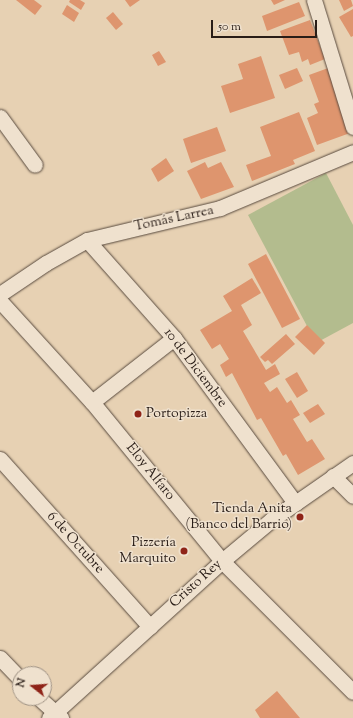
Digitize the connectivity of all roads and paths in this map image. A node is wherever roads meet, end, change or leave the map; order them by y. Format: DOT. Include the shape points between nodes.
graph roads {
  1 [pos="314,0"];
  2 [pos="0,117"];
  3 [pos="353,128"];
  4 [pos="353,152"];
  5 [pos="35,165"];
  6 [pos="88,240"];
  7 [pos="0,294"];
  8 [pos="0,301"];
  9 [pos="174,338"];
  10 [pos="92,402"];
  11 [pos="0,459"];
  12 [pos="353,463"];
  13 [pos="333,476"];
  14 [pos="353,496"];
  15 [pos="295,503"];
  16 [pos="222,561"];
  17 [pos="150,627"];
  18 [pos="0,658"];
  19 [pos="12,670"];
  20 [pos="353,692"];
  21 [pos="46,706"];
  22 [pos="55,716"];
  1 -- 3 [label="street"];
  2 -- 5 [label="street"];
  4 -- 6 [label="street, Tomás Larrea" via="220,208"];
  6 -- 7 [label="street, Tomás Larrea" via="46,263"];
  6 -- 9 [label="street, 10 de Diciembre"];
  8 -- 10 [label="street, Eloy Alfaro"];
  9 -- 10 [label="street"];
  9 -- 15 [label="street, 10 de Diciembre"];
  10 -- 16 [label="street, Eloy Alfaro"];
  11 -- 17 [label="street, 6 de Octubre"];
  12 -- 13 [label="street, Cristo Rey"];
  13 -- 14 [label="street"];
  13 -- 15 [label="street, Cristo Rey"];
  15 -- 16 [label="street, Cristo Rey"];
  16 -- 17 [label="street, Cristo Rey"];
  16 -- 20 [label="street, Eloy Alfaro"];
  17 -- 22 [label="street, Cristo Rey"];
  18 -- 19 [label="street"];
  21 -- 22 [label="street"];
}
